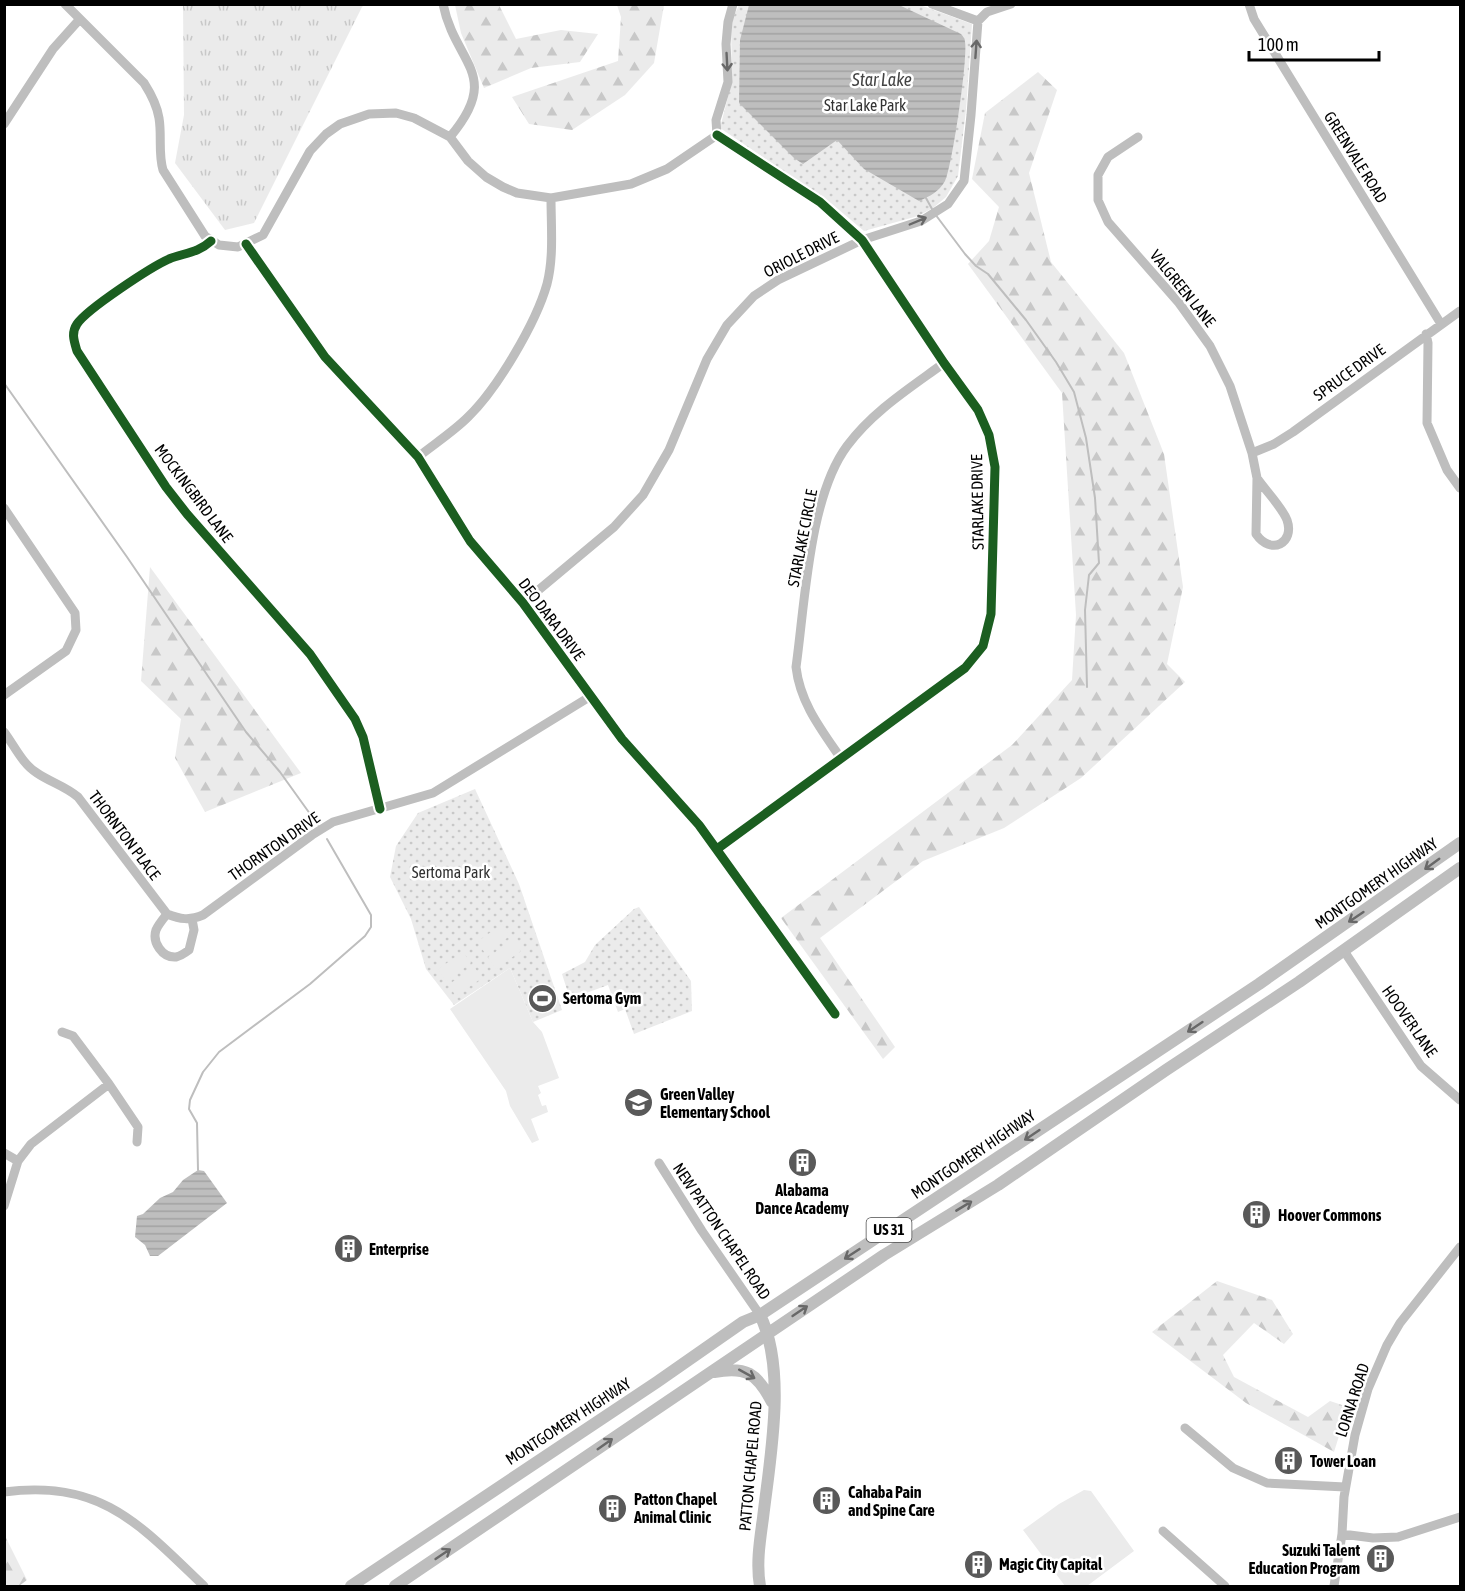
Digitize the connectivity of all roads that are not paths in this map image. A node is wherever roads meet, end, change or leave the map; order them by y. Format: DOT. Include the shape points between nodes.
graph roads {
  1 [pos="65,4"];
  2 [pos="443,4"];
  3 [pos="733,4"];
  4 [pos="932,4"];
  5 [pos="1011,4"];
  6 [pos="1249,4"];
  7 [pos="79,20"];
  8 [pos="978,21"];
  9 [pos="4,124"];
  10 [pos="717,135"];
  11 [pos="450,137"];
  12 [pos="1138,137"];
  13 [pos="551,198"];
  14 [pos="862,240"];
  15 [pos="211,241"];
  16 [pos="246,244"];
  17 [pos="1461,311"];
  18 [pos="1441,324"];
  19 [pos="1426,334"];
  20 [pos="944,363"];
  21 [pos="1252,453"];
  22 [pos="418,457"];
  23 [pos="1257,478"];
  24 [pos="1461,488"];
  25 [pos="4,508"];
  26 [pos="523,603"];
  27 [pos="4,695"];
  28 [pos="591,696"];
  29 [pos="4,732"];
  30 [pos="840,757"];
  31 [pos="380,809"];
  32 [pos="1461,843"];
  33 [pos="717,849"];
  34 [pos="1461,868"];
  35 [pos="167,914"];
  36 [pos="192,920"];
  37 [pos="1344,951"];
  38 [pos="835,1014"];
  39 [pos="62,1032"];
  40 [pos="109,1084"];
  41 [pos="1461,1100"];
  42 [pos="137,1142"];
  43 [pos="4,1153"];
  44 [pos="18,1161"];
  45 [pos="659,1163"];
  46 [pos="4,1206"];
  47 [pos="1461,1247"];
  48 [pos="760,1315"];
  49 [pos="768,1332"];
  50 [pos="707,1374"];
  51 [pos="774,1405"];
  52 [pos="1185,1428"];
  53 [pos="1345,1487"];
  54 [pos="4,1492"];
  55 [pos="1461,1518"];
  56 [pos="1163,1531"];
  57 [pos="1342,1534"];
  58 [pos="759,1581"];
  59 [pos="204,1587"];
  60 [pos="351,1587"];
  61 [pos="395,1587"];
  62 [pos="767,1587"];
  63 [pos="1225,1587"];
  64 [pos="1334,1587"];
  1 -- 7 [label="street"];
  2 -- 11 [label="street" via="446,21 470,64 475,91 464,121"];
  3 -- 10 [label="street, one-way" via="726,44 728,82 716,120"];
  4 -- 8 [label="street"];
  5 -- 8 [label="street" via="987,12"];
  6 -- 18 [label="street, GREENVALE ROAD" via="1254,19"];
  7 -- 9 [label="street" via="53,49"];
  7 -- 15 [label="street" via="153,96 163,170"];
  14 -- 8 [label="street, ORIOLE DRIVE, one-way" via="921,221 948,204 963,181"];
  10 -- 13 [label="street" via="667,169 631,184"];
  10 -- 14 [label="street, STARLAKE DRIVE" via="820,202"];
  11 -- 13 [label="street" via="486,177 517,193"];
  11 -- 16 [label="street" via="396,113 369,114 340,124 310,151 263,235"];
  12 -- 21 [label="street, VALGREEN LANE" via="1108,157 1098,176 1098,200 1108,222 1179,303 1210,346 1230,386"];
  13 -- 22 [label="street" via="550,260 536,313 484,399"];
  14 -- 20 [label="street, STARLAKE DRIVE"];
  14 -- 26 [label="street, ORIOLE DRIVE" via="778,280 754,296 727,325 707,359 669,450 643,495 614,527"];
  15 -- 16 [label="street" via="228,247"];
  15 -- 31 [label="street, MOCKINGBIRD LANE" via="202,249 152,268 91,311 73,333 77,351 166,487 310,654 355,719"];
  16 -- 22 [label="street, DEO DARA DRIVE" via="325,357"];
  17 -- 18 [label="street, SPRUCE DRIVE"];
  18 -- 19 [label="street, SPRUCE DRIVE"];
  19 -- 21 [label="street, SPRUCE DRIVE" via="1293,432"];
  19 -- 24 [label="street" via="1427,423 1447,470"];
  20 -- 30 [label="street, STARLAKE CIRCLE" via="885,406 847,446 821,501 796,667 798,684 811,716"];
  20 -- 30 [label="street, STARLAKE DRIVE" via="978,410 989,435 995,467 991,614 983,646 965,668"];
  21 -- 23 [label="street, VALGREEN LANE"];
  22 -- 26 [label="street, DEO DARA DRIVE" via="470,541"];
  23 -- 23 [label="street, VALGREEN LANE" via="1256,534 1261,542 1275,546 1287,537 1287,519"];
  25 -- 27 [label="street" via="75,613 76,630 66,651"];
  26 -- 28 [label="street, DEO DARA DRIVE"];
  28 -- 31 [label="street, THORNTON DRIVE" via="433,793"];
  28 -- 33 [label="street, DEO DARA DRIVE" via="622,739"];
  29 -- 35 [label="street, THORNTON PLACE" via="35,772 78,796"];
  30 -- 33 [label="street, STARLAKE DRIVE"];
  31 -- 36 [label="street, THORNTON DRIVE" via="333,822"];
  32 -- 48 [label="main road, MONTGOMERY HIGHWAY / US 31, one-way" via="1259,984"];
  33 -- 38 [label="street, DEO DARA DRIVE"];
  34 -- 37 [label="main road, US 31"];
  35 -- 36 [label="street"];
  35 -- 36 [label="street" via="156,929 155,939 168,956 189,950"];
  37 -- 41 [label="street, HOOVER LANE" via="1421,1066"];
  49 -- 37 [label="main road, US 31, one-way" via="895,1247 998,1185"];
  39 -- 40 [label="street" via="73,1036"];
  40 -- 42 [label="street" via="138,1127"];
  40 -- 44 [label="street" via="32,1144"];
  43 -- 44 [label="street"];
  44 -- 46 [label="street"];
  45 -- 48 [label="street, NEW PATTON CHAPEL ROAD"];
  47 -- 53 [label="street, LORNA ROAD" via="1405,1316 1387,1345 1368,1389"];
  48 -- 49 [label="main road, PATTON CHAPEL ROAD"];
  48 -- 60 [label="main road, MONTGOMERY HIGHWAY / US 31" via="743,1322"];
  49 -- 50 [label="main road, US 31"];
  49 -- 51 [label="main road, PATTON CHAPEL ROAD"];
  50 -- 51 [label="main road, one-way" via="732,1369 745,1371 755,1377"];
  61 -- 50 [label="main road, US 31, one-way"];
  51 -- 58 [label="main road, PATTON CHAPEL ROAD"];
  52 -- 53 [label="street" via="1233,1468 1267,1483"];
  53 -- 57 [label="street, LORNA ROAD"];
  54 -- 59 [label="street" via="51,1490 104,1503 139,1525"];
  55 -- 57 [label="street" via="1398,1537"];
  56 -- 63 [label="street"];
  57 -- 64 [label="street, LORNA ROAD"];
  58 -- 62 [label="main road"];
}
